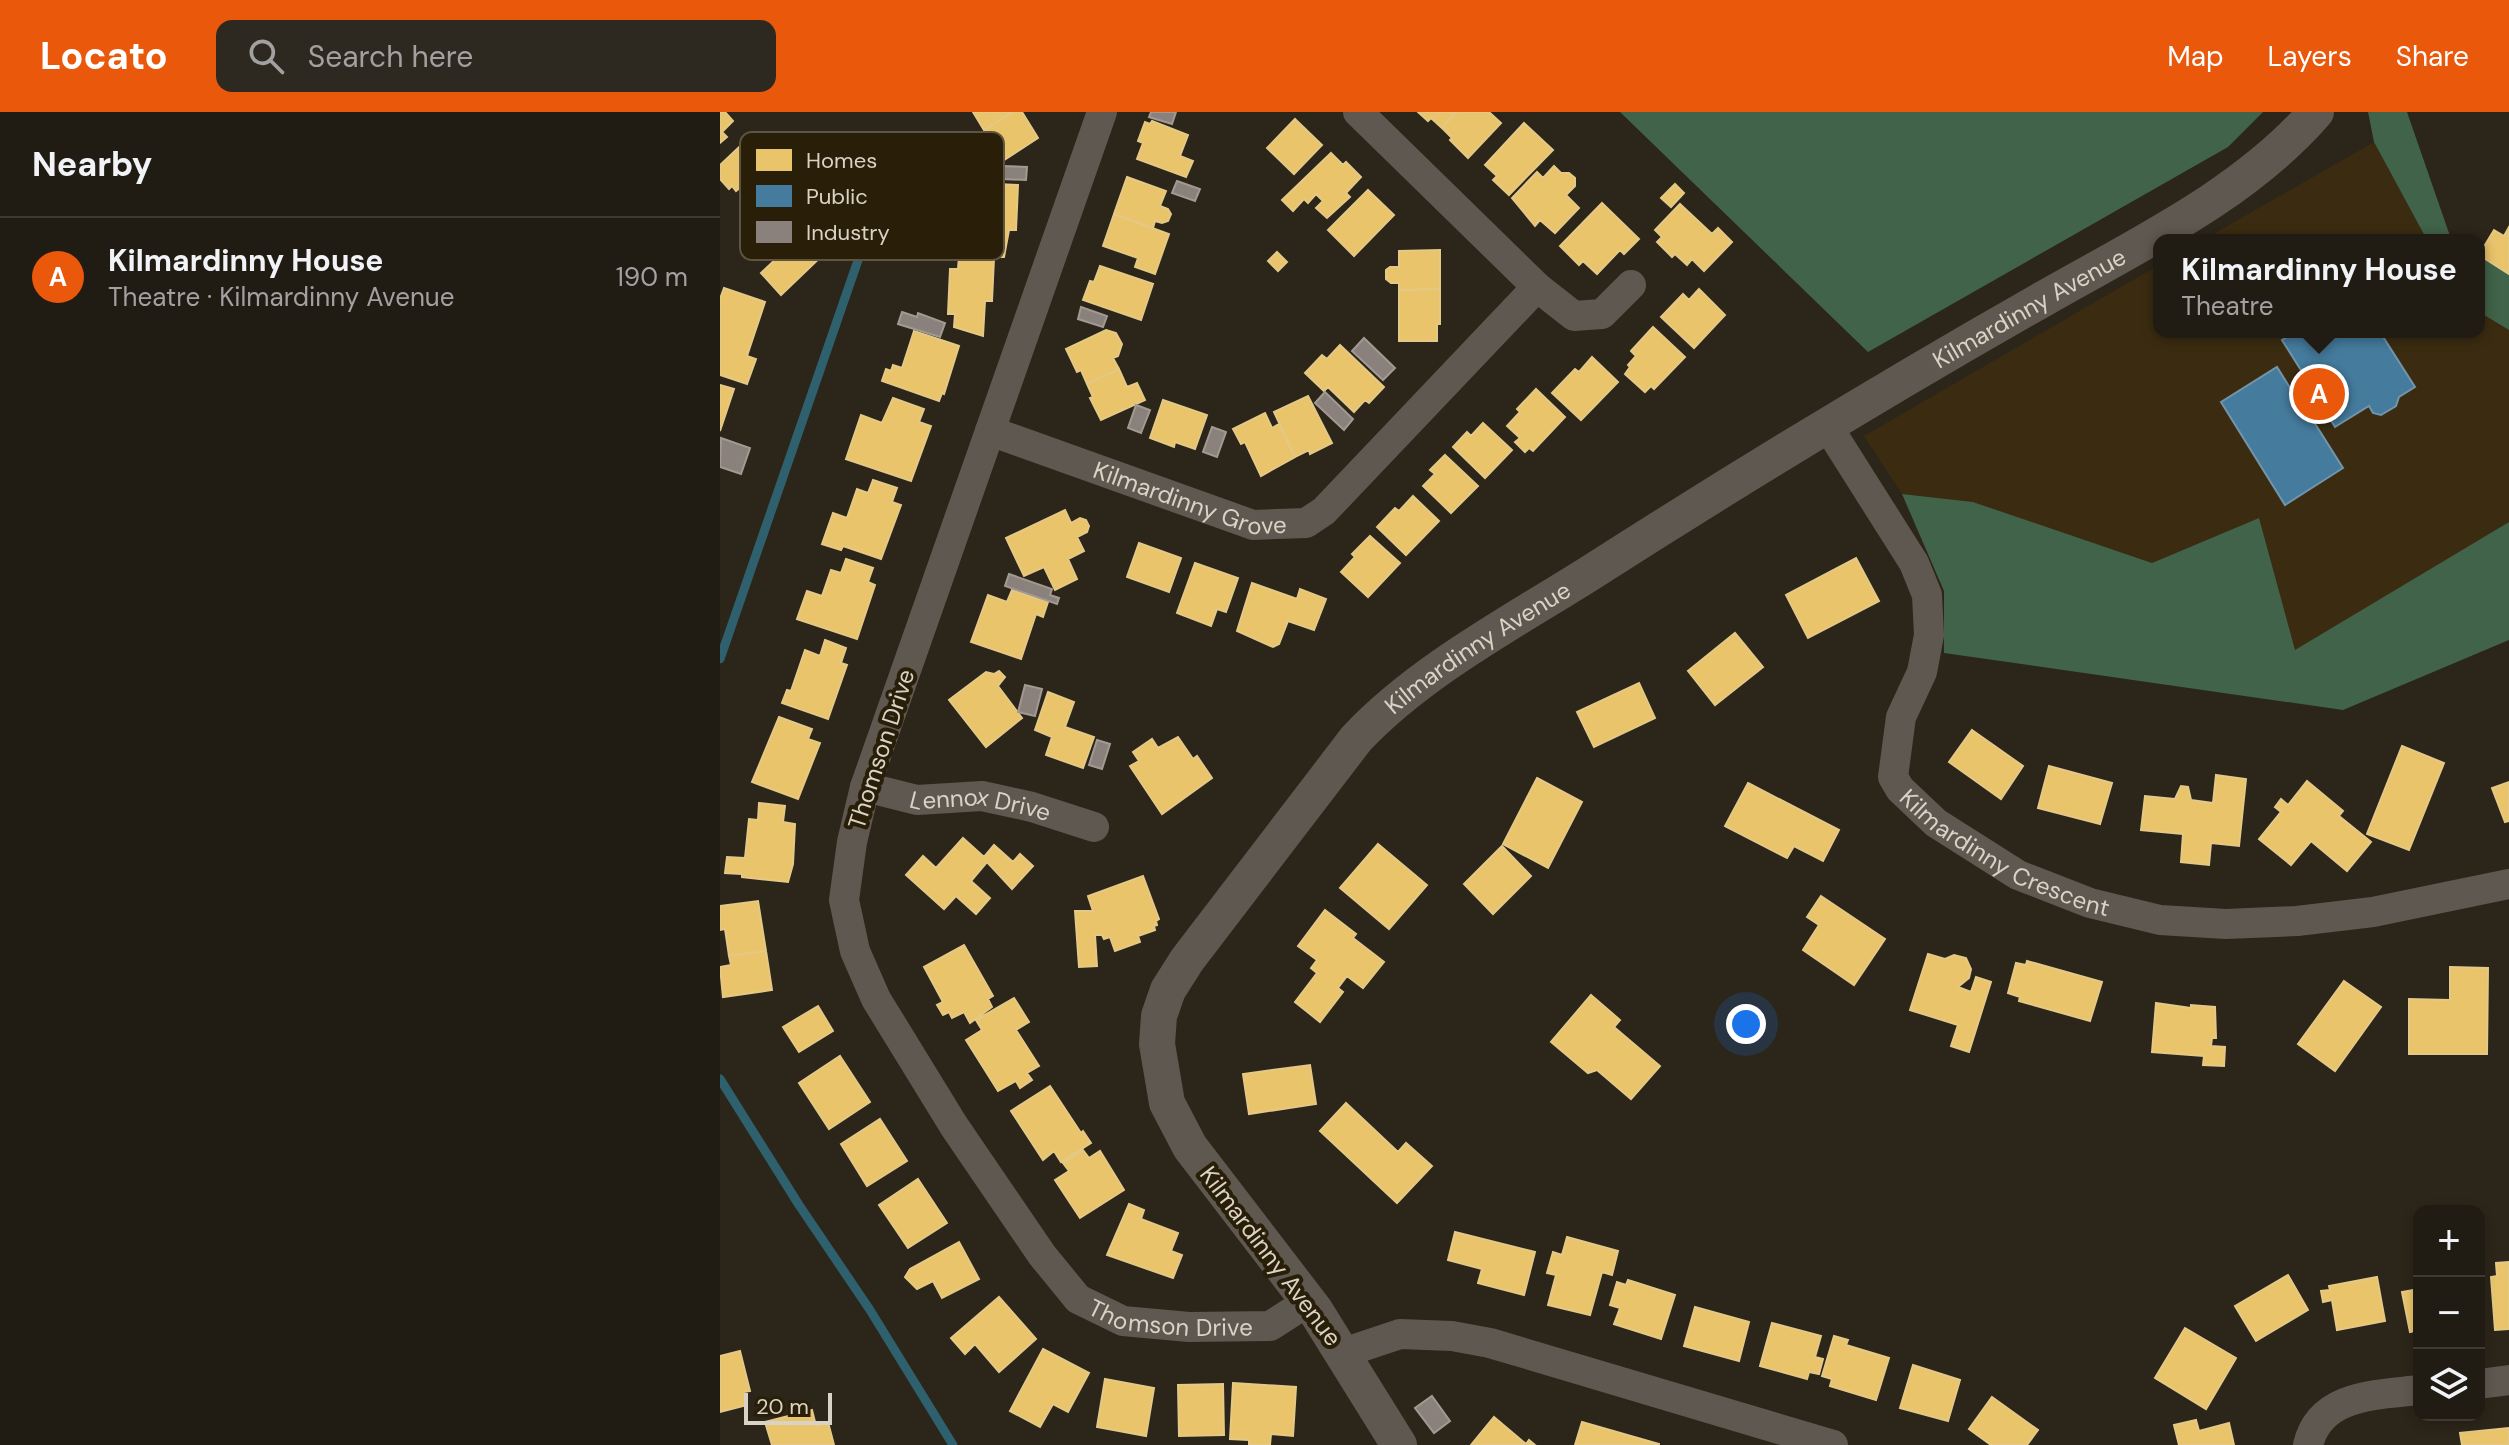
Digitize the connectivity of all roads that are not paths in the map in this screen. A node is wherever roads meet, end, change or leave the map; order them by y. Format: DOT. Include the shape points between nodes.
graph roads {
  1 [pos="1102,112"];
  2 [pos="1358,112"];
  3 [pos="2316,112"];
  4 [pos="2156,234"];
  5 [pos="2153,236"];
  6 [pos="1631,285"];
  7 [pos="1537,287"];
  8 [pos="1828,427"];
  9 [pos="990,431"];
  10 [pos="865,787"];
  11 [pos="1094,827"];
  12 [pos="2509,884"];
  13 [pos="1309,1301"];
  14 [pos="1343,1353"];
  15 [pos="2509,1380"];
  16 [pos="2485,1383"];
  17 [pos="2413,1391"];
  18 [pos="1399,1445"];
  19 [pos="1833,1445"];
  20 [pos="2308,1445"];
  1 -- 9 [label="street, Thomson Drive"];
  2 -- 7 [label="street"];
  3 -- 4 [label="street, Kilmardinny Avenue" via="2257,169"];
  5 -- 8 [label="street, Kilmardinny Avenue"];
  6 -- 7 [label="street" via="1602,314 1574,316"];
  7 -- 9 [label="street, Kilmardinny Grove" via="1324,511 1306,523 1253,525"];
  8 -- 12 [label="street, Kilmardinny Crescent" via="1914,563 1927,595 1929,635 1922,672 1901,717 1893,777 1936,823 2018,875 2090,903 2160,920 2297,921 2373,912"];
  8 -- 13 [label="street, Kilmardinny Avenue" via="1465,652 1379,715 1261,860 1168,990 1157,1044 1167,1103 1190,1147"];
  9 -- 10 [label="street, Thomson Drive"];
  10 -- 11 [label="street, Lennox Drive" via="917,800 982,796"];
  10 -- 13 [label="street, Thomson Drive" via="844,900 855,951 876,999 954,1126 1078,1299 1123,1321 1189,1327 1270,1326"];
  13 -- 14 [label="street, Kilmardinny Avenue"];
  14 -- 18 [label="street, Kilmardinny Avenue"];
  14 -- 19 [label="street" via="1400,1334 1490,1343"];
  15 -- 16 [label="street"];
  17 -- 20 [label="street" via="2358,1397 2334,1407 2316,1422"];
}
